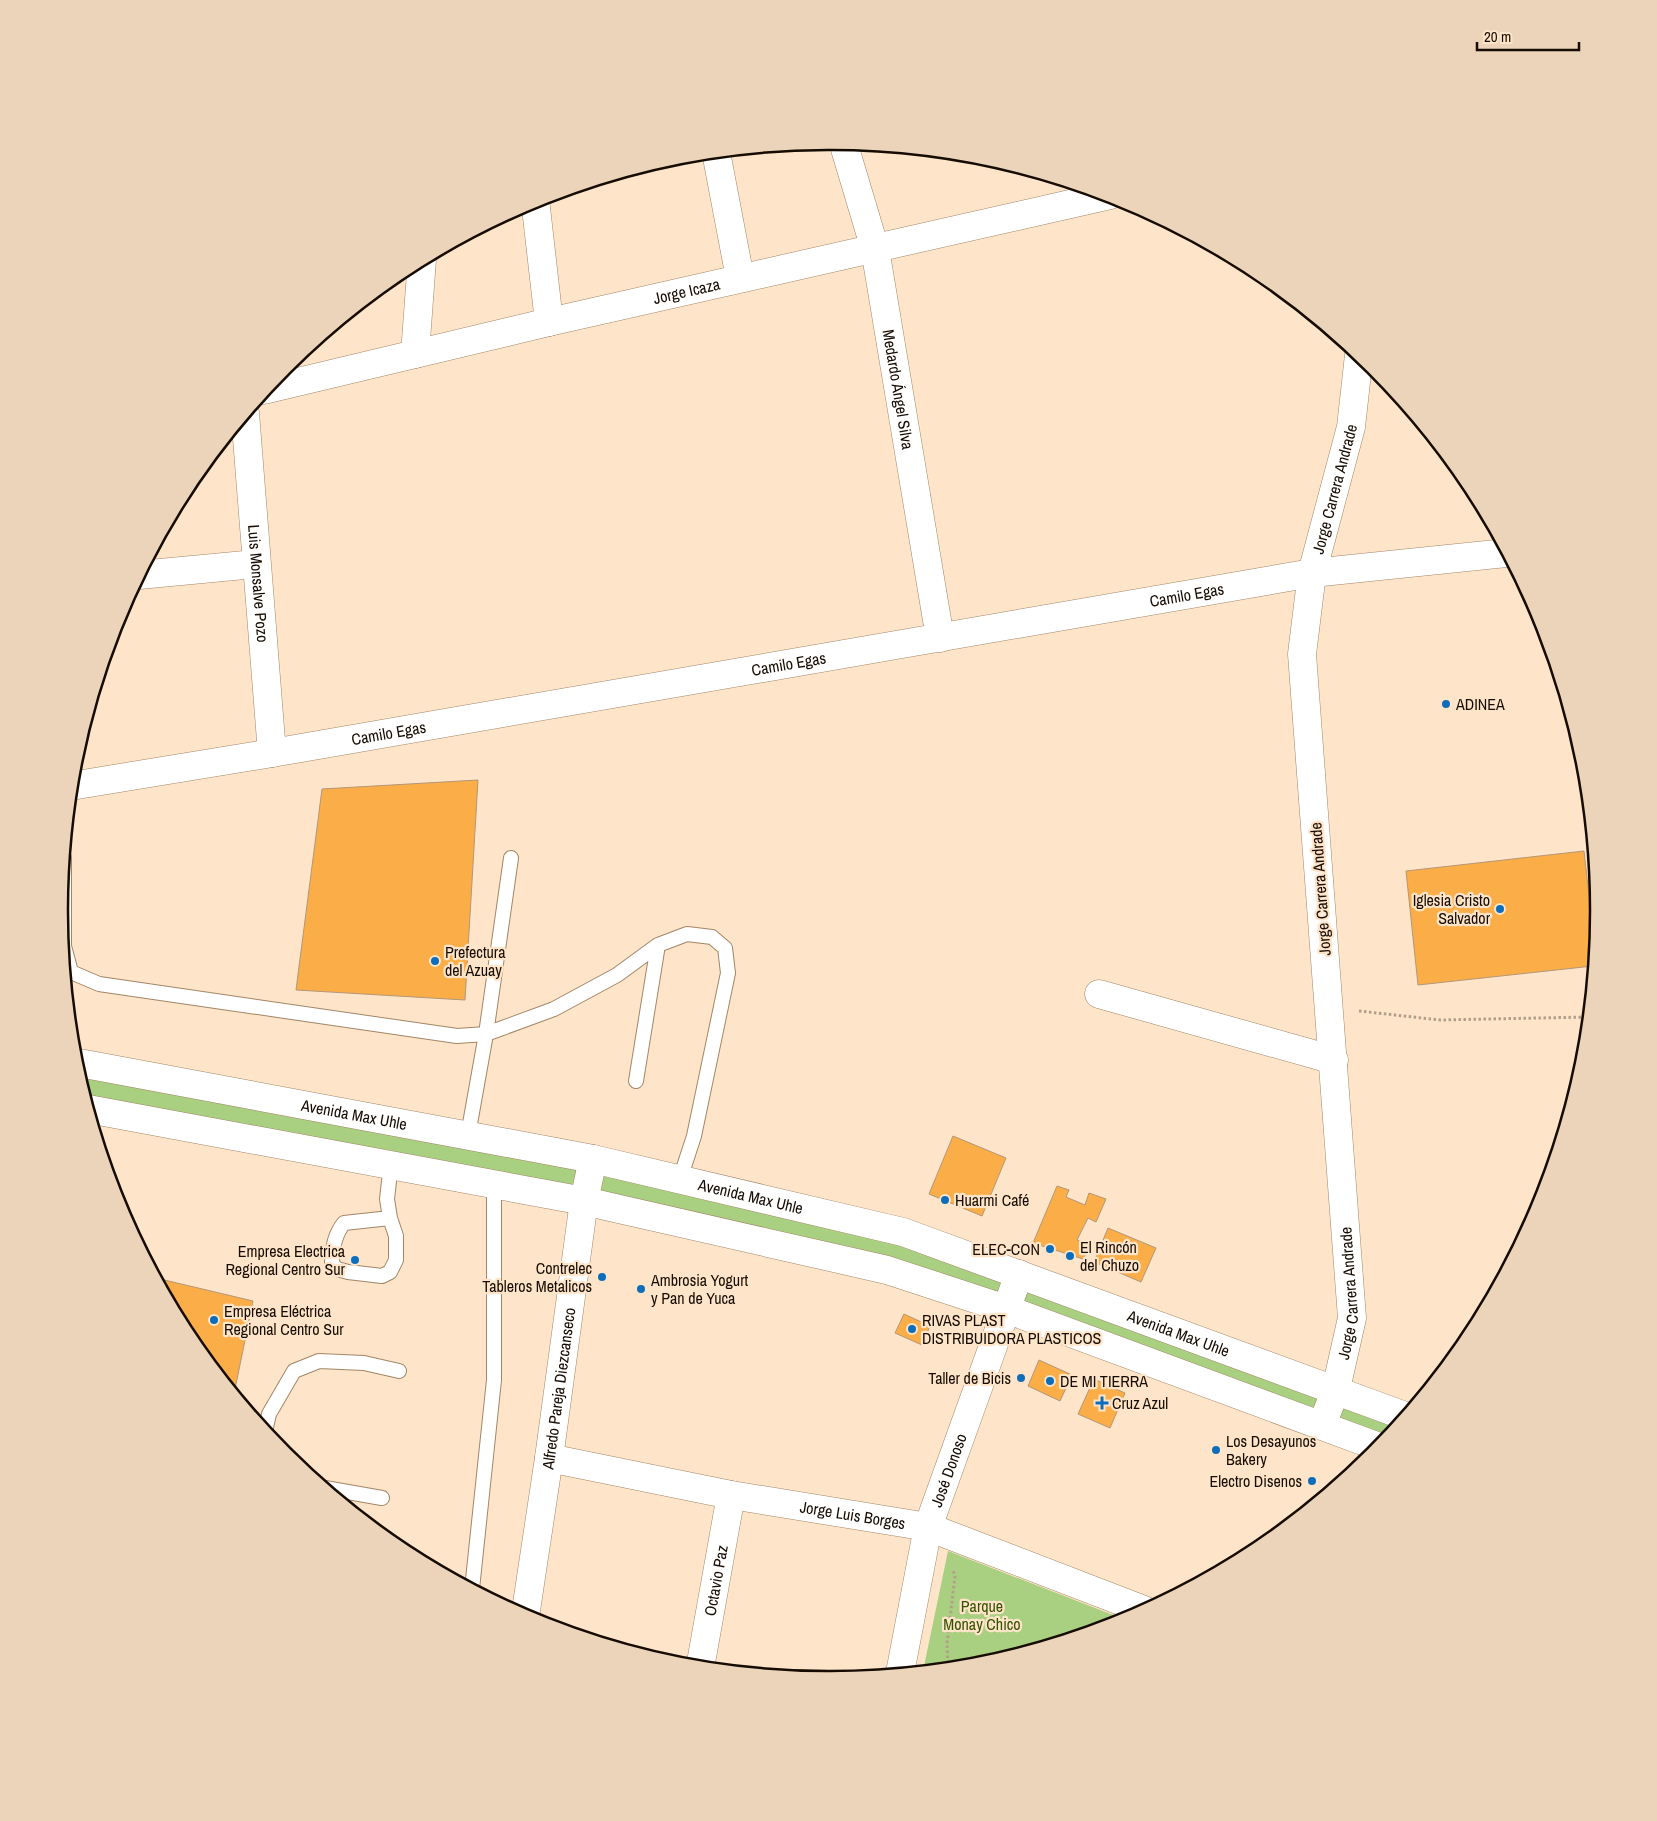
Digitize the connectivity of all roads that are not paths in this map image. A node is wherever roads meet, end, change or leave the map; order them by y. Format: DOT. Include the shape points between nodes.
graph roads {
  1 [pos="845,150"];
  2 [pos="717,158"];
  3 [pos="1096,198"];
  4 [pos="536,207"];
  5 [pos="875,249"];
  6 [pos="421,268"];
  7 [pos="740,278"];
  8 [pos="549,322"];
  9 [pos="415,354"];
  10 [pos="1359,364"];
  11 [pos="276,387"];
  12 [pos="246,422"];
  13 [pos="1500,554"];
  14 [pos="256,564"];
  15 [pos="1312,573"];
  16 [pos="146,574"];
  17 [pos="940,638"];
  18 [pos="272,753"];
  19 [pos="78,785"];
  20 [pos="512,858"];
  21 [pos="658,945"];
  22 [pos="70,967"];
  23 [pos="1099,994"];
  24 [pos="486,1034"];
  25 [pos="1334,1060"];
  26 [pos="83,1064"];
  27 [pos="636,1081"];
  28 [pos="94,1110"];
  29 [pos="468,1136"];
  30 [pos="593,1159"];
  31 [pos="391,1164"];
  32 [pos="680,1179"];
  33 [pos="494,1183"];
  34 [pos="584,1201"];
  35 [pos="390,1218"];
  36 [pos="1019,1274"];
  37 [pos="1006,1309"];
  38 [pos="399,1371"];
  39 [pos="1336,1389"];
  40 [pos="1399,1414"];
  41 [pos="267,1424"];
  42 [pos="1322,1425"];
  43 [pos="1371,1444"];
  44 [pos="549,1458"];
  45 [pos="335,1490"];
  46 [pos="732,1495"];
  47 [pos="382,1498"];
  48 [pos="928,1527"];
  49 [pos="473,1583"];
  50 [pos="1136,1607"];
  51 [pos="526,1609"];
  52 [pos="701,1660"];
  53 [pos="901,1668"];
  1 -- 5 [label="street, Medardo Ángel Silva"];
  2 -- 7 [label="street"];
  3 -- 5 [label="street, Jorge Icaza"];
  4 -- 8 [label="street"];
  5 -- 7 [label="street, Jorge Icaza"];
  5 -- 17 [label="street, Medardo Ángel Silva"];
  6 -- 9 [label="street"];
  7 -- 8 [label="street, Jorge Icaza"];
  8 -- 9 [label="street, Jorge Icaza"];
  9 -- 11 [label="street, Jorge Icaza"];
  10 -- 15 [label="street, Jorge Carrera Andrade" via="1351,427"];
  12 -- 14 [label="street, Luis Monsalve Pozo"];
  13 -- 15 [label="street, Camilo Egas"];
  14 -- 16 [label="street"];
  14 -- 18 [label="street, Luis Monsalve Pozo"];
  15 -- 17 [label="street, Camilo Egas"];
  15 -- 25 [label="street, Jorge Carrera Andrade" via="1302,654"];
  17 -- 18 [label="street, Camilo Egas"];
  18 -- 19 [label="street, Camilo Egas"];
  20 -- 24 [label="lane"];
  21 -- 24 [label="lane" via="617,975 554,1009"];
  21 -- 27 [label="lane"];
  21 -- 32 [label="lane" via="687,934 712,937 725,948 728,973 694,1136"];
  22 -- 24 [label="lane" via="71,972 99,984 457,1036"];
  23 -- 25 [label="street"];
  24 -- 29 [label="lane"];
  25 -- 39 [label="street, Jorge Carrera Andrade" via="1352,1318"];
  26 -- 29 [label="street, Avenida Max Uhle"];
  28 -- 31 [label="street"];
  29 -- 30 [label="street, Avenida Max Uhle"];
  30 -- 32 [label="street, Avenida Max Uhle"];
  30 -- 34 [label="street, Alfredo Pareja Diezcanseco"];
  31 -- 33 [label="street"];
  31 -- 35 [label="lane" via="387,1199"];
  32 -- 36 [label="street, Avenida Max Uhle" via="904,1232"];
  33 -- 34 [label="street"];
  33 -- 49 [label="lane" via="494,1380"];
  34 -- 37 [label="street" via="887,1270"];
  34 -- 44 [label="street, Alfredo Pareja Diezcanseco"];
  35 -- 35 [label="lane" via="396,1236 396,1260 390,1272 382,1276 348,1272 332,1264 332,1249 344,1223"];
  36 -- 37 [label="street, José Donoso"];
  36 -- 39 [label="street, Avenida Max Uhle"];
  37 -- 42 [label="street"];
  37 -- 48 [label="street, José Donoso"];
  38 -- 41 [label="lane" via="364,1362 319,1361 294,1371 269,1414"];
  39 -- 40 [label="street, Avenida Max Uhle"];
  39 -- 42 [label="street, Jorge Carrera Andrade"];
  42 -- 43 [label="street"];
  44 -- 46 [label="street, Jorge Luis Borges"];
  44 -- 51 [label="street, Alfredo Pareja Diezcanseco"];
  45 -- 47 [label="lane"];
  46 -- 48 [label="street, Jorge Luis Borges"];
  46 -- 52 [label="street, Octavio Paz"];
  48 -- 50 [label="street, Jorge Luis Borges"];
  48 -- 53 [label="street, José Donoso"];
}
